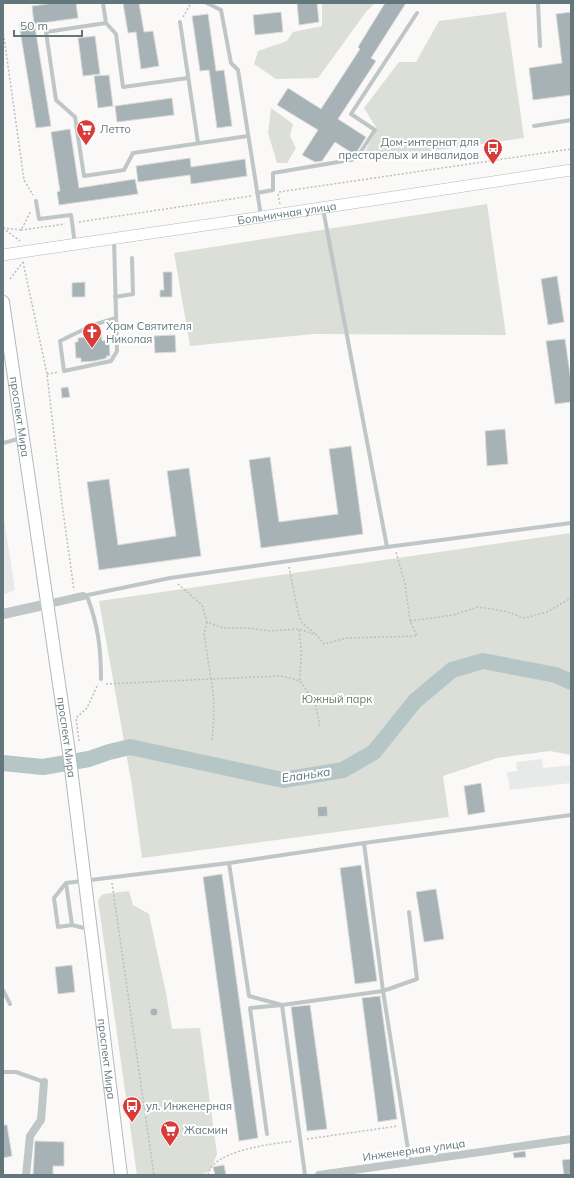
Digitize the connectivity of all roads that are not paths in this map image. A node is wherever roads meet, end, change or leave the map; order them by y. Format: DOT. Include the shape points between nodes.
graph roads {
  1 [pos="103,3"];
  2 [pos="207,3"];
  3 [pos="538,3"];
  4 [pos="417,13"];
  5 [pos="180,22"];
  6 [pos="106,23"];
  7 [pos="540,46"];
  8 [pos="188,78"];
  9 [pos="571,120"];
  10 [pos="534,126"];
  11 [pos="248,136"];
  12 [pos="198,143"];
  13 [pos="571,170"];
  14 [pos="258,194"];
  15 [pos="36,201"];
  16 [pos="323,208"];
  17 [pos="262,217"];
  18 [pos="114,238"];
  19 [pos="75,245"];
  20 [pos="3,256"];
  21 [pos="132,258"];
  22 [pos="115,297"];
  23 [pos="3,302"];
  24 [pos="116,318"];
  25 [pos="6,348"];
  26 [pos="23,438"];
  27 [pos="3,443"];
  28 [pos="571,523"];
  29 [pos="387,547"];
  30 [pos="82,597"];
  31 [pos="48,604"];
  32 [pos="3,614"];
  33 [pos="101,679"];
  34 [pos="571,815"];
  35 [pos="364,843"];
  36 [pos="230,863"];
  37 [pos="85,880"];
  38 [pos="66,883"];
  39 [pos="409,912"];
  40 [pos="72,925"];
  41 [pos="91,929"];
  42 [pos="3,990"];
  43 [pos="383,991"];
  44 [pos="10,1004"];
  45 [pos="282,1005"];
  46 [pos="3,1072"];
  47 [pos="44,1082"];
  48 [pos="267,1134"];
  49 [pos="571,1139"];
  50 [pos="410,1163"];
  51 [pos="26,1175"];
  52 [pos="121,1175"];
  53 [pos="305,1175"];
  54 [pos="319,1175"];
  1 -- 6 [label="lane"];
  2 -- 11 [label="lane" via="222,10 231,63 238,70"];
  3 -- 7 [label="lane"];
  4 -- 14 [label="lane" via="351,114 375,130 356,159 273,173 274,190"];
  5 -- 8 [label="lane"];
  6 -- 8 [label="lane" via="116,34 123,87"];
  6 -- 12 [label="lane" via="46,32 56,100 75,117 84,176 124,170 133,153"];
  8 -- 12 [label="lane"];
  9 -- 10 [label="lane"];
  11 -- 12 [label="lane"];
  11 -- 14 [label="lane"];
  13 -- 16 [label="main road, Больничная улица"];
  14 -- 17 [label="lane"];
  15 -- 19 [label="lane" via="38,219 71,215"];
  16 -- 17 [label="main road, Больничная улица"];
  16 -- 29 [label="lane"];
  17 -- 18 [label="main road, Больничная улица"];
  18 -- 19 [label="main road, Больничная улица"];
  18 -- 22 [label="lane"];
  19 -- 20 [label="main road, Больничная улица"];
  21 -- 22 [label="lane" via="133,294"];
  22 -- 24 [label="lane"];
  23 -- 25 [label="main road, проспект Мира"];
  24 -- 24 [label="lane" via="117,351 112,361 64,371 60,342 93,325"];
  25 -- 26 [label="main road, проспект Мира"];
  26 -- 27 [label="lane"];
  26 -- 31 [label="main road, проспект Мира"];
  28 -- 29 [label="lane"];
  29 -- 30 [label="lane" via="170,578"];
  30 -- 31 [label="street"];
  30 -- 33 [label="lane" via="94,614 101,650"];
  31 -- 32 [label="street"];
  31 -- 37 [label="main road, проспект Мира"];
  34 -- 35 [label="lane"];
  35 -- 36 [label="lane"];
  35 -- 43 [label="lane"];
  36 -- 37 [label="lane"];
  36 -- 45 [label="lane" via="249,996"];
  37 -- 38 [label="lane"];
  37 -- 41 [label="main road, проспект Мира"];
  38 -- 40 [label="lane"];
  38 -- 40 [label="lane" via="54,898 58,927"];
  39 -- 43 [label="lane" via="417,979"];
  40 -- 41 [label="lane"];
  41 -- 52 [label="main road, проспект Мира"];
  42 -- 44 [label="lane"];
  43 -- 45 [label="lane"];
  43 -- 50 [label="lane"];
  45 -- 48 [label="lane" via="250,1008"];
  45 -- 53 [label="lane"];
  46 -- 47 [label="lane" via="16,1072"];
  47 -- 51 [label="street" via="41,1120 30,1136"];
  49 -- 50 [label="street, Инженерная улица"];
  50 -- 54 [label="street, Инженерная улица"];
}
